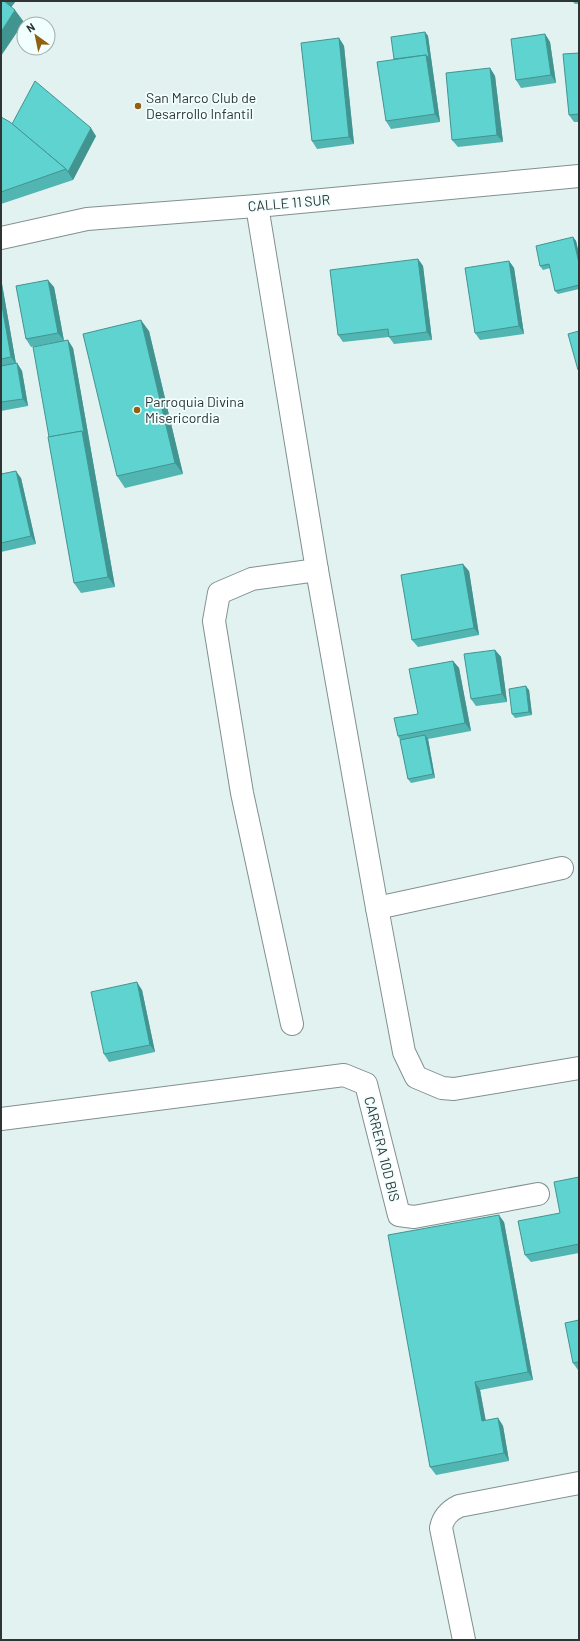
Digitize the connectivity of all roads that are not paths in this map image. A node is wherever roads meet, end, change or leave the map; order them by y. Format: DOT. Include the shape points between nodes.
graph roads {
  1 [pos="579,176"];
  2 [pos="257,206"];
  3 [pos="1,238"];
  4 [pos="317,570"];
  5 [pos="562,868"];
  6 [pos="377,908"];
  7 [pos="292,1024"];
  8 [pos="579,1068"];
  9 [pos="1,1119"];
  10 [pos="538,1194"];
  11 [pos="579,1482"];
  12 [pos="464,1640"];
  1 -- 2 [label="street, CALLE 11 SUR"];
  2 -- 3 [label="street, CALLE 11 SUR" via="87,219"];
  2 -- 4 [label="street"];
  4 -- 6 [label="street"];
  4 -- 7 [label="street" via="252,579 219,593 214,621 242,793"];
  5 -- 6 [label="street"];
  6 -- 8 [label="street" via="404,1052 416,1077 442,1088 454,1089"];
  9 -- 10 [label="street, CARRERA 10D BIS" via="344,1075 366,1084 399,1215 414,1217"];
  11 -- 12 [label="street" via="459,1506 451,1510 443,1520 440,1528"];
}
